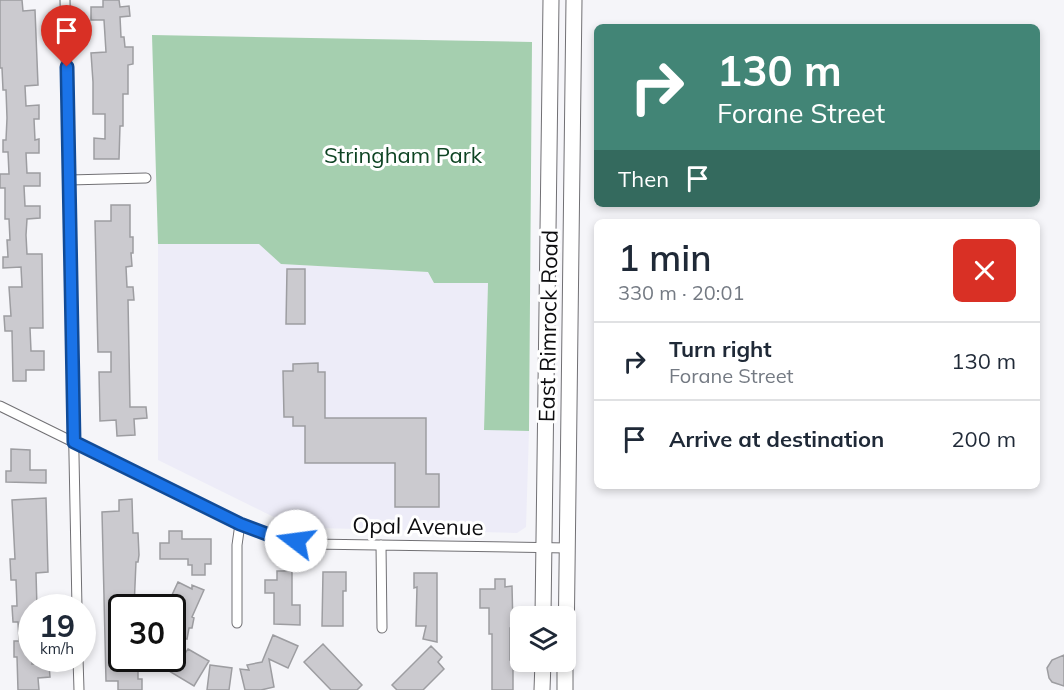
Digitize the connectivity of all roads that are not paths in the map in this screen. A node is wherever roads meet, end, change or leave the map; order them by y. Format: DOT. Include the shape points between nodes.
graph roads {
  1 [pos="65,0"];
  2 [pos="551,0"];
  3 [pos="574,0"];
  4 [pos="146,178"];
  5 [pos="69,180"];
  6 [pos="0,406"];
  7 [pos="74,442"];
  8 [pos="240,524"];
  9 [pos="381,545"];
  10 [pos="544,548"];
  11 [pos="567,548"];
  12 [pos="77,594"];
  13 [pos="543,606"];
  14 [pos="566,606"];
  15 [pos="237,623"];
  16 [pos="382,628"];
  17 [pos="78,672"];
  18 [pos="543,672"];
  19 [pos="565,672"];
  20 [pos="79,690"];
  21 [pos="542,690"];
  22 [pos="565,690"];
  1 -- 5 [label="street"];
  2 -- 10 [label="main road, East Rimrock Road"];
  3 -- 11 [label="main road, East Rimrock Road"];
  4 -- 5 [label="street"];
  5 -- 7 [label="street"];
  6 -- 7 [label="street, Opal Avenue"];
  7 -- 8 [label="street, Opal Avenue"];
  7 -- 12 [label="street"];
  8 -- 9 [label="street, Opal Avenue" via="280,539 311,544"];
  8 -- 15 [label="street"];
  9 -- 10 [label="street, Opal Avenue"];
  9 -- 16 [label="street"];
  10 -- 11 [label="street, Opal Avenue"];
  10 -- 13 [label="main road, East Rimrock Road"];
  11 -- 14 [label="main road, East Rimrock Road"];
  17 -- 20 [label="street"];
  18 -- 21 [label="main road"];
  19 -- 22 [label="main road"];
}
